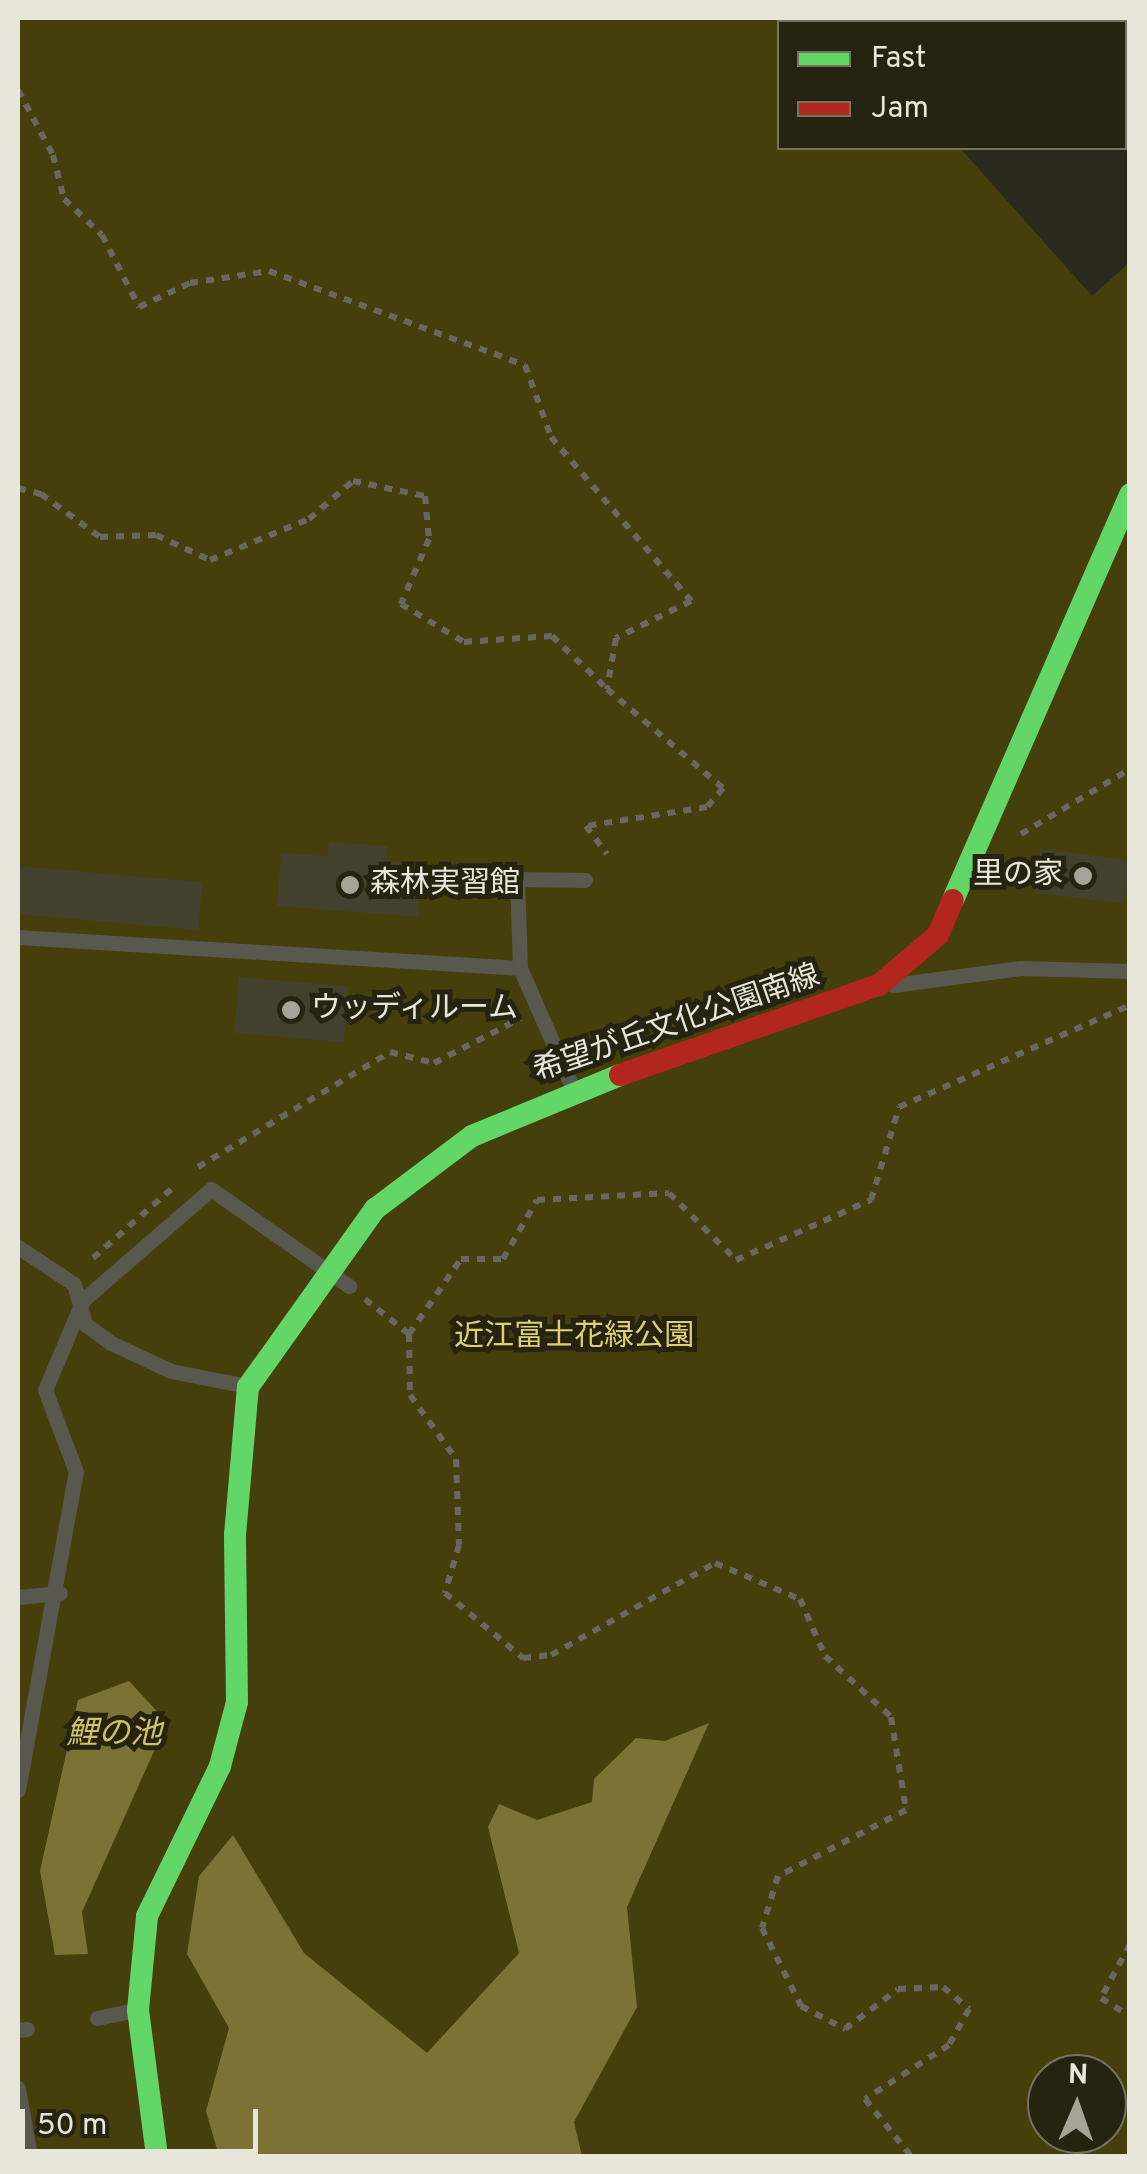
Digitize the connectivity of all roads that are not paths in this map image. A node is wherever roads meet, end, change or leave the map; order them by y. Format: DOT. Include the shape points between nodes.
graph roads {
  1 [pos="1130,494"];
  2 [pos="585,880"];
  3 [pos="18,938"];
  4 [pos="520,968"];
  5 [pos="1130,971"];
  6 [pos="879,985"];
  7 [pos="573,1088"];
  8 [pos="18,1247"];
  9 [pos="348,1286"];
  10 [pos="83,1300"];
  11 [pos="248,1387"];
  12 [pos="60,1593"];
  13 [pos="18,1598"];
  14 [pos="18,1790"];
  15 [pos="138,2010"];
  16 [pos="97,2018"];
  17 [pos="18,2088"];
  18 [pos="30,2156"];
  19 [pos="157,2156"];
  1 -- 6 [label="main road, 希望が丘文化公園南線" via="974,865 938,935"];
  2 -- 4 [label="lane" via="517,879"];
  3 -- 4 [label="lane"];
  4 -- 7 [label="lane"];
  5 -- 6 [label="lane" via="1020,968"];
  6 -- 7 [label="main road, 希望が丘文化公園南線" via="704,1053"];
  7 -- 11 [label="main road, 希望が丘文化公園南線" via="472,1136 374,1209"];
  8 -- 10 [label="lane" via="74,1284"];
  9 -- 10 [label="lane" via="211,1189"];
  10 -- 11 [label="lane" via="86,1324 150,1364"];
  10 -- 12 [label="lane" via="45,1390 76,1472"];
  11 -- 15 [label="main road" via="235,1535 236,1702 220,1766 147,1916"];
  12 -- 13 [label="lane"];
  12 -- 14 [label="lane"];
  15 -- 16 [label="lane"];
  15 -- 19 [label="main road"];
  17 -- 18 [label="lane"];
}
